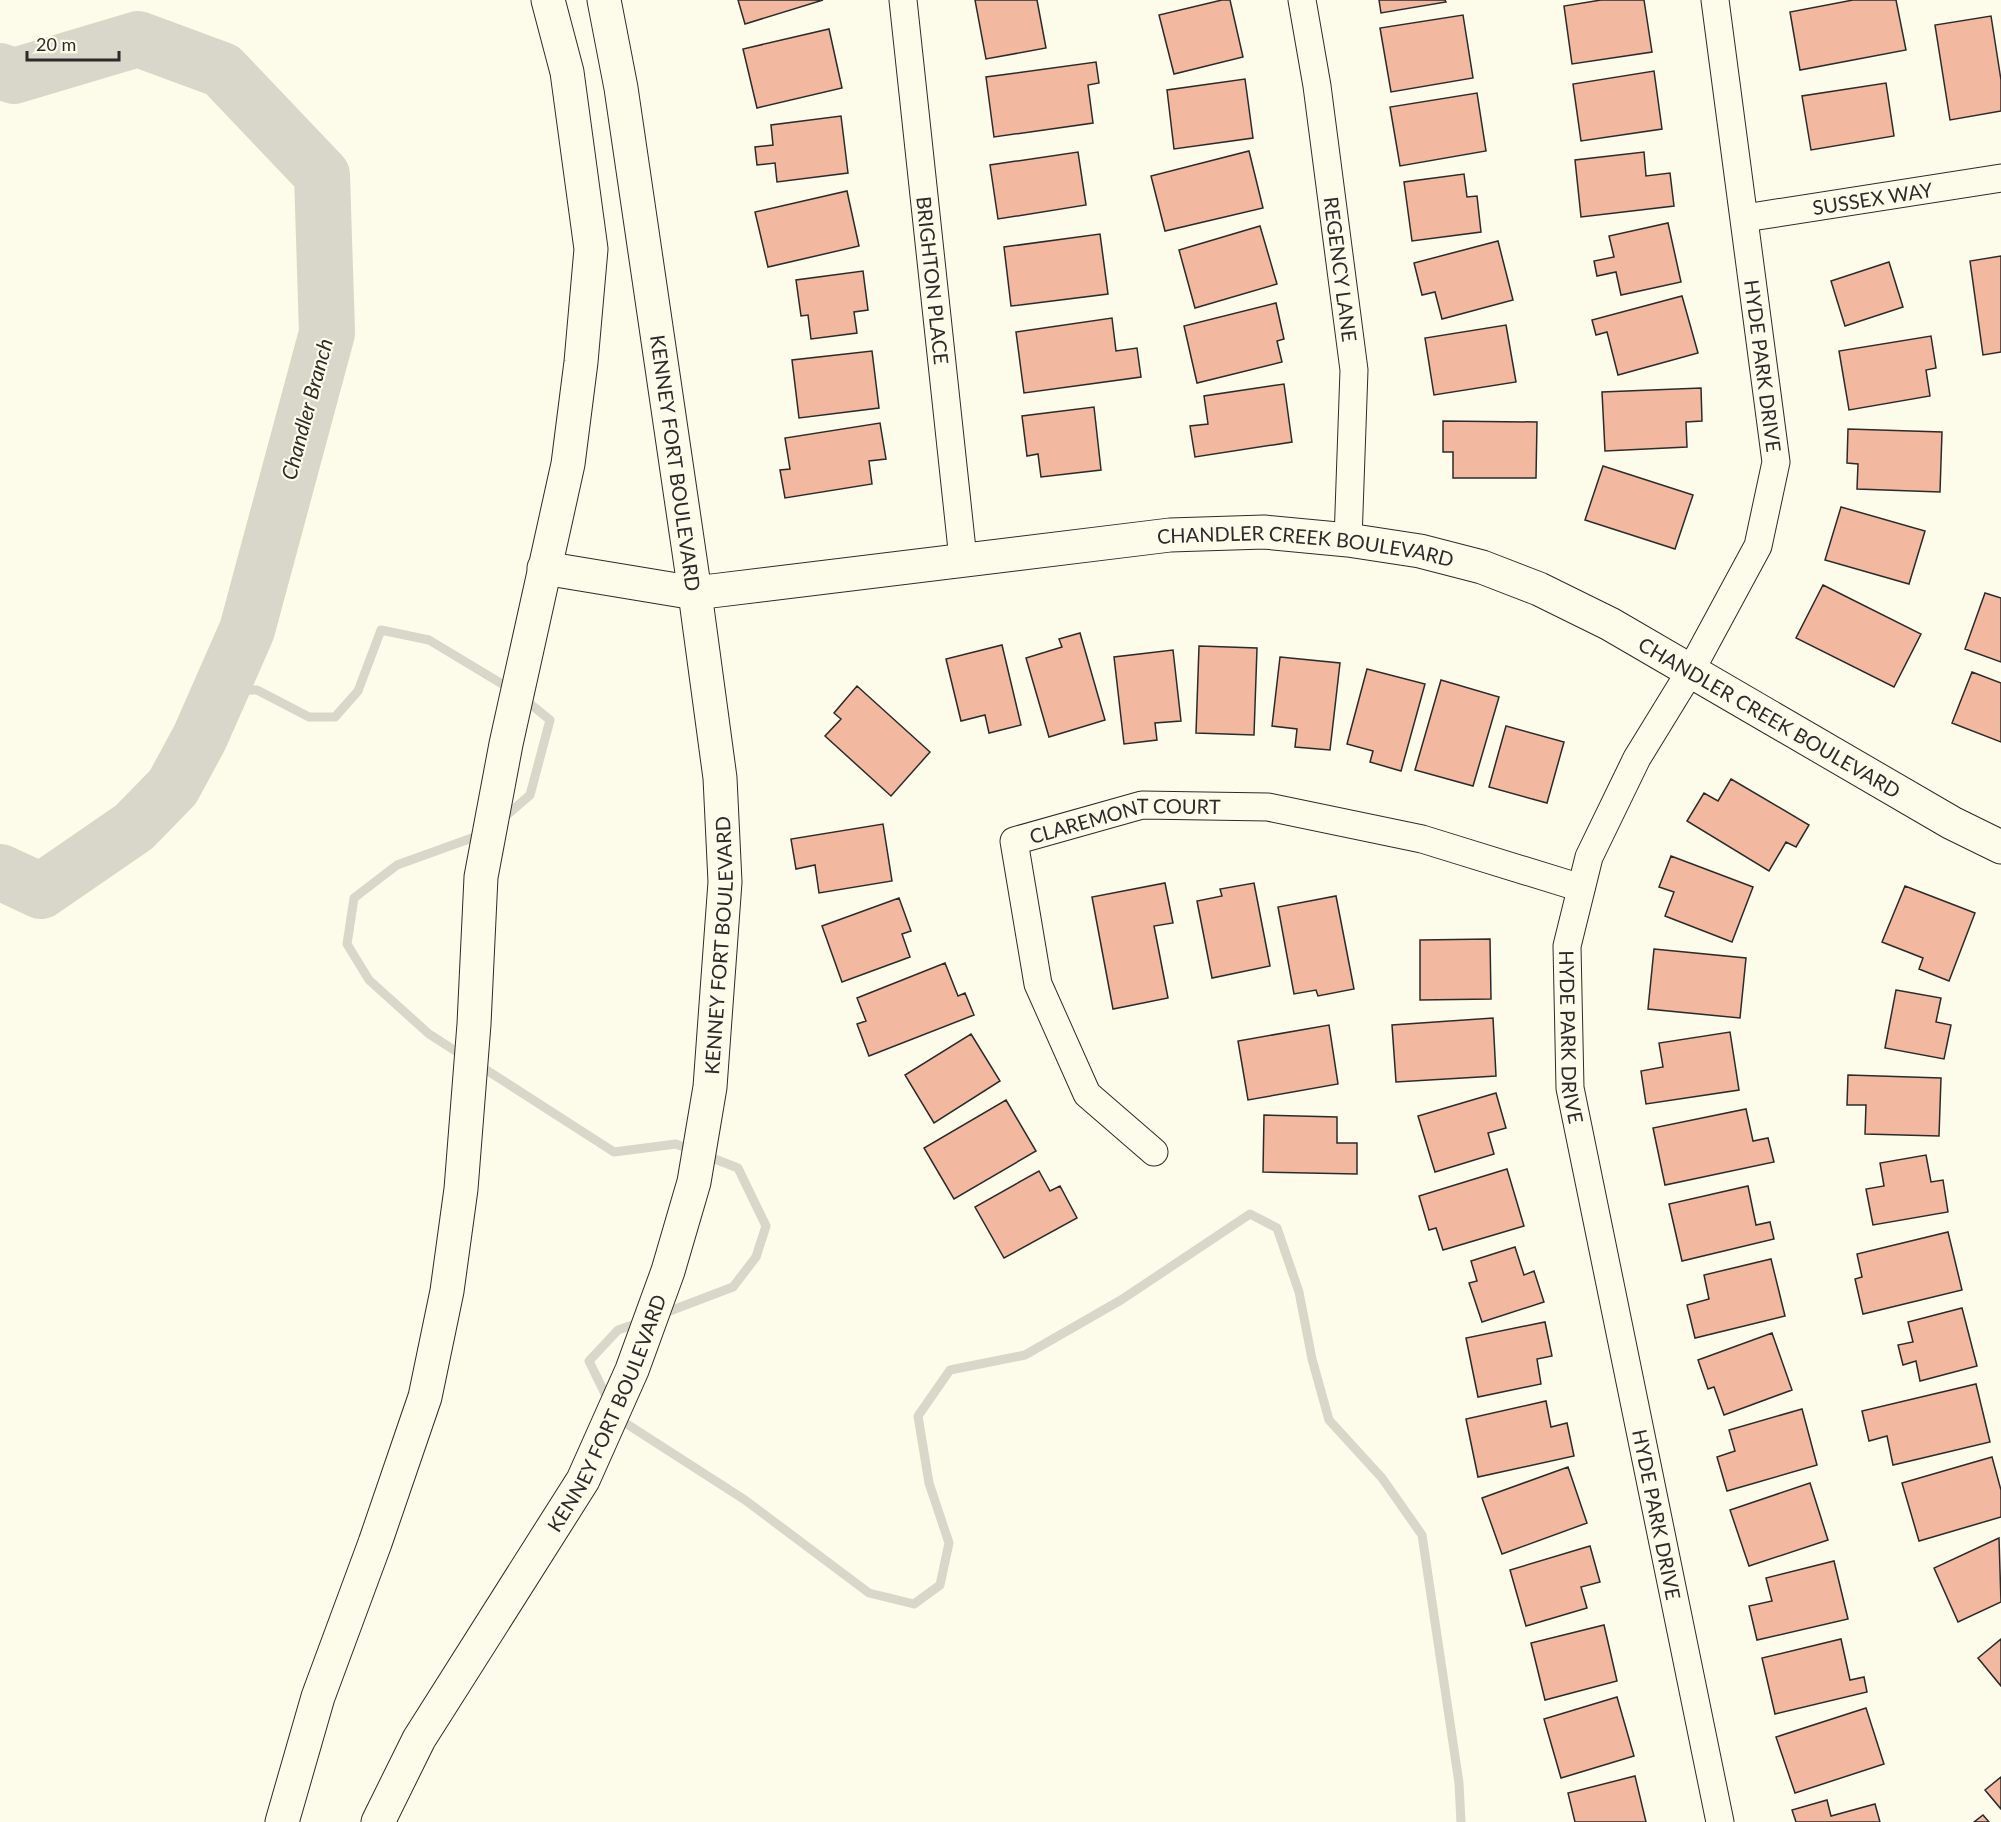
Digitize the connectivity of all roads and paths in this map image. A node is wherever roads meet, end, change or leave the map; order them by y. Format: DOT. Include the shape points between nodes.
graph roads {
  1 [pos="548,0"];
  2 [pos="604,0"];
  3 [pos="903,0"];
  4 [pos="1302,0"];
  5 [pos="1714,0"];
  6 [pos="2001,178"];
  7 [pos="1745,218"];
  8 [pos="1348,540"];
  9 [pos="963,559"];
  10 [pos="540,583"];
  11 [pos="695,593"];
  12 [pos="1691,670"];
  13 [pos="2001,847"];
  14 [pos="1581,888"];
  15 [pos="1154,1152"];
  16 [pos="282,1822"];
  17 [pos="378,1822"];
  18 [pos="1720,1822"];
  1 -- 10 [label="main road" via="567,72 591,249 568,464"];
  2 -- 11 [label="main road, KENNEY FORT BOULEVARD" via="621,88"];
  3 -- 9 [label="street, BRIGHTON PLACE"];
  4 -- 8 [label="street, REGENCY LANE" via="1319,98 1354,370"];
  5 -- 7 [label="street, HYDE PARK DRIVE"];
  6 -- 7 [label="street, SUSSEX WAY"];
  7 -- 12 [label="street, HYDE PARK DRIVE" via="1776,462 1758,546"];
  8 -- 9 [label="main road, CHANDLER CREEK BOULEVARD" via="1264,532 1170,535"];
  8 -- 12 [label="main road, CHANDLER CREEK BOULEVARD" via="1420,551 1482,567 1610,624"];
  9 -- 11 [label="main road, CHANDLER CREEK BOULEVARD"];
  10 -- 11 [label="main road, CHANDLER CREEK BOULEVARD"];
  10 -- 16 [label="main road" via="481,877 461,1189 447,1291 425,1397 318,1697"];
  11 -- 17 [label="main road, KENNEY FORT BOULEVARD" via="720,778 725,882 712,1064 694,1182 632,1370 583,1480 419,1739"];
  12 -- 13 [label="main road, CHANDLER CREEK BOULEVARD" via="1886,785"];
  12 -- 14 [label="street, HYDE PARK DRIVE" via="1637,758 1589,857"];
  14 -- 15 [label="street, CLAREMONT COURT" via="1422,839 1268,807 1142,806 1014,842 1038,984 1087,1095"];
  14 -- 18 [label="street, HYDE PARK DRIVE" via="1567,946 1570,1088"];
}
